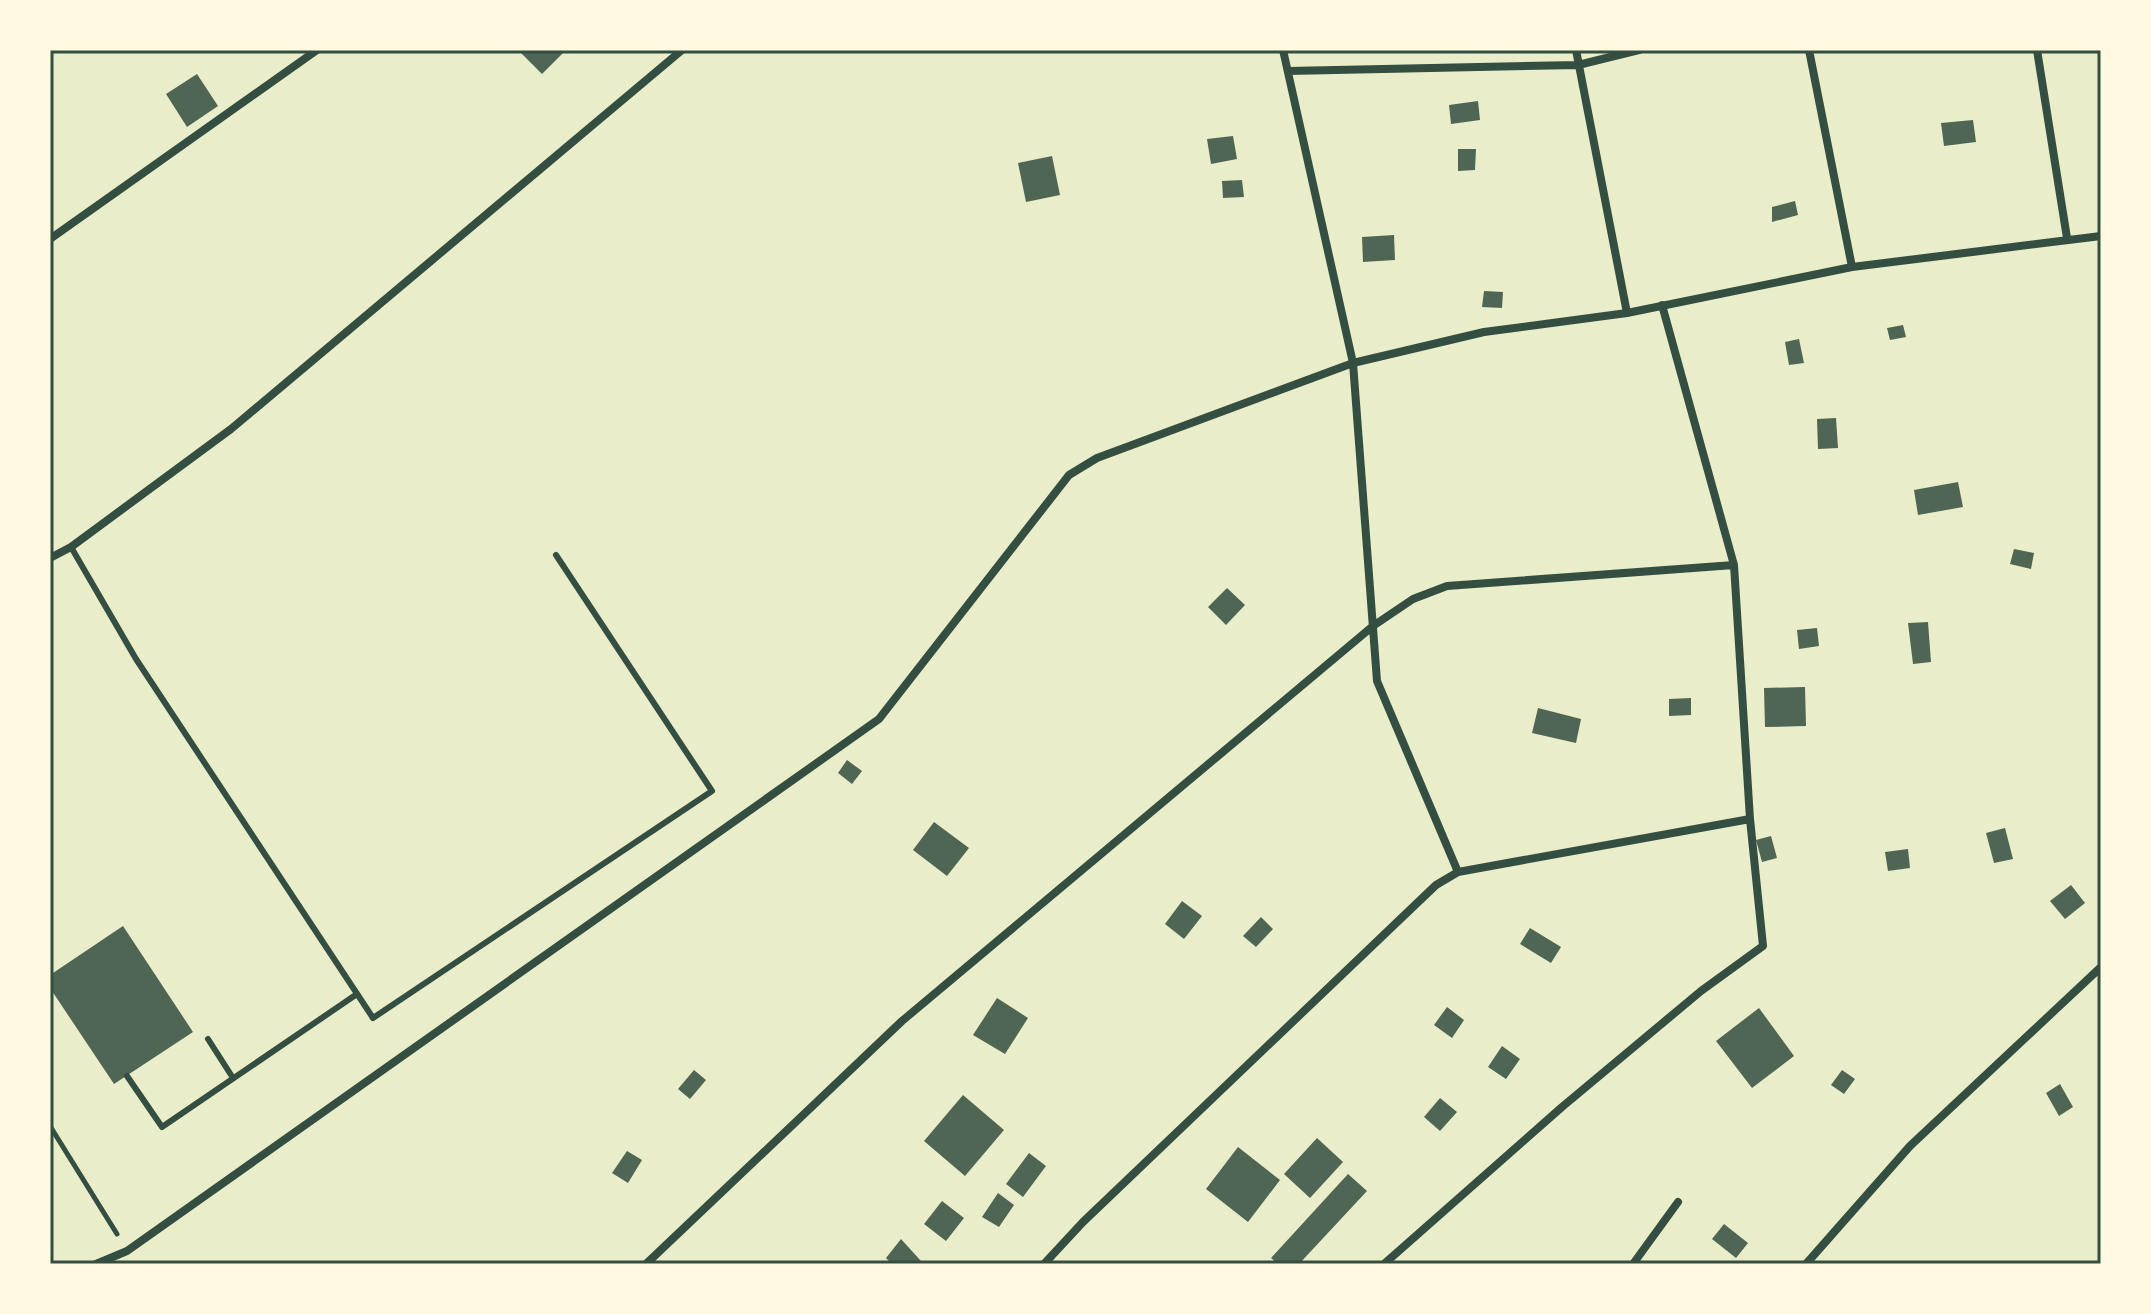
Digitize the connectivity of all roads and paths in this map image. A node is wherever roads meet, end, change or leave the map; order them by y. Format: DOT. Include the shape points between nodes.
graph roads {
  1 [pos="317,50"];
  2 [pos="682,50"];
  3 [pos="1283,50"];
  4 [pos="1576,50"];
  5 [pos="1639,50"];
  6 [pos="1809,50"];
  7 [pos="2037,50"];
  8 [pos="1578,65"];
  9 [pos="1288,71"];
  10 [pos="2101,236"];
  11 [pos="2067,238"];
  12 [pos="50,239"];
  13 [pos="1852,267"];
  14 [pos="1662,305"];
  15 [pos="1627,313"];
  16 [pos="1353,363"];
  17 [pos="71,547"];
  18 [pos="556,555"];
  19 [pos="50,558"];
  20 [pos="1734,565"];
  21 [pos="1373,626"];
  22 [pos="1750,819"];
  23 [pos="1458,872"];
  24 [pos="2101,967"];
  25 [pos="357,994"];
  26 [pos="208,1039"];
  27 [pos="127,1076"];
  28 [pos="233,1078"];
  29 [pos="50,1126"];
  30 [pos="1678,1202"];
  31 [pos="127,1251"];
  32 [pos="96,1264"];
  33 [pos="646,1264"];
  34 [pos="1044,1264"];
  35 [pos="1384,1264"];
  36 [pos="1633,1264"];
  37 [pos="1806,1264"];
  1 -- 12 [label="street"];
  2 -- 17 [label="street" via="231,429"];
  3 -- 9 [label="street"];
  4 -- 8 [label="street"];
  5 -- 8 [label="street"];
  6 -- 13 [label="street"];
  7 -- 11 [label="street"];
  8 -- 9 [label="street"];
  8 -- 15 [label="street"];
  9 -- 16 [label="street"];
  10 -- 11 [label="street"];
  11 -- 13 [label="street"];
  13 -- 14 [label="street"];
  14 -- 15 [label="street"];
  14 -- 20 [label="street"];
  15 -- 16 [label="street" via="1484,332"];
  16 -- 21 [label="street"];
  16 -- 31 [label="street" via="1097,458 1069,475 879,719"];
  17 -- 19 [label="street"];
  17 -- 25 [label="lane" via="136,659"];
  18 -- 25 [label="lane" via="712,791 373,1018"];
  20 -- 21 [label="street" via="1447,586 1413,599"];
  20 -- 22 [label="street"];
  21 -- 23 [label="street" via="1377,681"];
  21 -- 33 [label="street" via="902,1021"];
  22 -- 23 [label="street"];
  22 -- 35 [label="street" via="1765,939 1758,953 1701,991 1585,1087"];
  23 -- 34 [label="street" via="1436,885"];
  24 -- 37 [label="street" via="1910,1146"];
  25 -- 28 [label="lane"];
  26 -- 28 [label="lane"];
  27 -- 28 [label="lane" via="162,1127"];
  29 -- 31 [label="path"];
  30 -- 36 [label="street"];
  31 -- 32 [label="street"];
}
